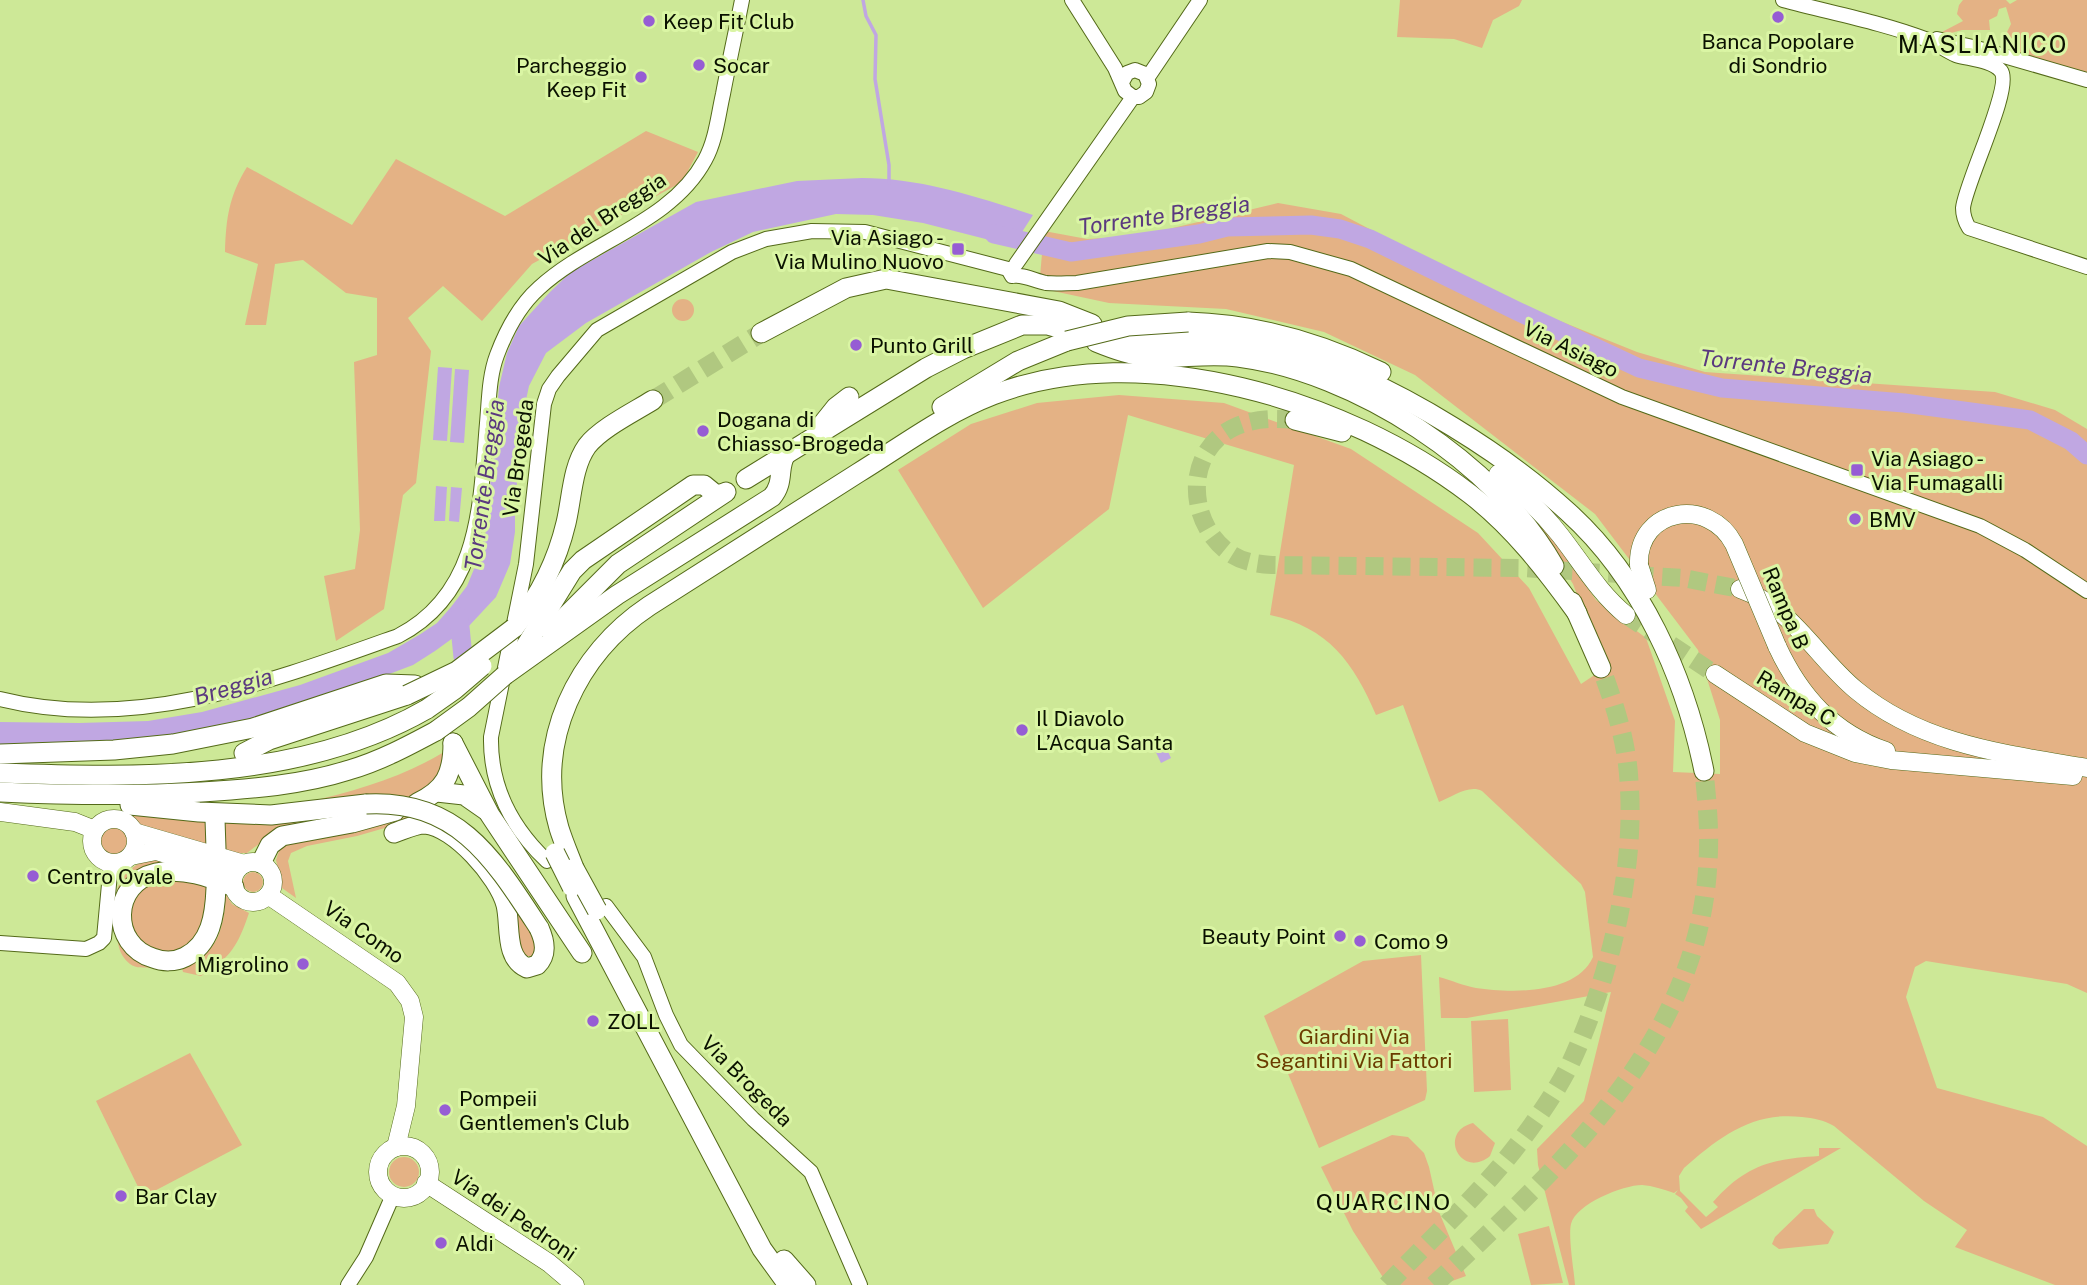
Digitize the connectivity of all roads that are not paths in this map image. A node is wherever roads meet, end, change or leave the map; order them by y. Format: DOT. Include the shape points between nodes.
graph roads {
  1 [pos="742,0"];
  2 [pos="1072,0"];
  3 [pos="1200,0"];
  4 [pos="1783,0"];
  5 [pos="1928,40"];
  6 [pos="1147,77"];
  7 [pos="2087,80"];
  8 [pos="1127,84"];
  9 [pos="2087,267"];
  10 [pos="1014,269"];
  11 [pos="965,294"];
  12 [pos="934,298"];
  13 [pos="988,324"];
  14 [pos="1022,325"];
  15 [pos="761,333"];
  16 [pos="1117,335"];
  17 [pos="1069,336"];
  18 [pos="849,397"];
  19 [pos="653,400"];
  20 [pos="1399,416"];
  21 [pos="1296,419"];
  22 [pos="811,439"];
  23 [pos="786,454"];
  24 [pos="1506,471"];
  25 [pos="746,479"];
  26 [pos="1471,495"];
  27 [pos="1740,589"];
  28 [pos="1647,590"];
  29 [pos="2087,591"];
  30 [pos="1577,613"];
  31 [pos="1626,615"];
  32 [pos="514,628"];
  33 [pos="539,640"];
  34 [pos="1601,668"];
  35 [pos="1715,674"];
  36 [pos="411,690"];
  37 [pos="0,699"];
  38 [pos="1687,703"];
  39 [pos="244,753"];
  40 [pos="0,754"];
  41 [pos="1941,764"];
  42 [pos="2087,768"];
  43 [pos="1704,771"];
  44 [pos="0,773"];
  45 [pos="2087,777"];
  46 [pos="0,792"];
  47 [pos="437,792"];
  48 [pos="33,794"];
  49 [pos="417,803"];
  50 [pos="394,811"];
  51 [pos="0,812"];
  52 [pos="490,814"];
  53 [pos="215,819"];
  54 [pos="95,830"];
  55 [pos="134,832"];
  56 [pos="394,833"];
  57 [pos="216,849"];
  58 [pos="131,856"];
  59 [pos="551,857"];
  60 [pos="111,863"];
  61 [pos="252,864"];
  62 [pos="228,886"];
  63 [pos="268,895"];
  64 [pos="601,908"];
  65 [pos="0,943"];
  66 [pos="582,953"];
  67 [pos="406,1105"];
  68 [pos="396,1147"];
  69 [pos="420,1152"];
  70 [pos="426,1183"];
  71 [pos="393,1195"];
  72 [pos="348,1285"];
  73 [pos="575,1285"];
  74 [pos="788,1285"];
  75 [pos="806,1285"];
  76 [pos="860,1285"];
  1 -- 37 [label="street, Via del Breggia" via="711,146 689,185 668,204 566,266 518,312 496,356 471,547 452,589 435,611 398,636 328,662 197,699 64,709"];
  2 -- 8 [label="street"];
  3 -- 6 [label="street"];
  4 -- 5 [label="street"];
  5 -- 7 [label="street" via="1973,47"];
  5 -- 9 [label="street" via="1954,54 1992,65 2004,78 1963,208 1969,229"];
  6 -- 8 [label="street" via="1141,71"];
  6 -- 8 [label="street" via="1148,89 1143,95"];
  8 -- 10 [label="street" via="1121,114"];
  10 -- 29 [label="street, Via Asiago" via="1050,284 1268,251 1319,258 1382,283 1622,397 1980,526"];
  10 -- 59 [label="street, Via Brogeda" via="865,232 823,230 780,236 732,252 613,319 590,337 565,367 544,404 526,564 491,737 492,762 503,802 523,836"];
  11 -- 12 [label="highway"];
  11 -- 15 [label="highway" via="886,279 846,288 802,318"];
  11 -- 20 [label="highway" via="1065,312 1123,353 1221,355 1267,362 1333,384"];
  13 -- 14 [label="highway"];
  14 -- 17 [label="highway" via="1048,325"];
  14 -- 22 [label="highway" via="926,368"];
  16 -- 24 [label="highway" via="1149,341 1222,338 1306,357 1414,404 1468,436"];
  17 -- 24 [label="highway, bridge" via="1188,322 1234,326 1332,351 1379,371 1447,411"];
  17 -- 59 [label="highway" via="970,389 641,598 602,629 569,672 545,733 542,794"];
  18 -- 22 [label="highway"];
  19 -- 32 [label="highway" via="586,447 556,555"];
  20 -- 24 [label="highway"];
  20 -- 30 [label="highway" via="1506,500 1546,553"];
  21 -- 26 [label="highway" via="1376,445"];
  22 -- 23 [label="highway"];
  23 -- 25 [label="highway"];
  23 -- 33 [label="highway" via="779,489 772,497"];
  24 -- 31 [label="main road" via="1598,589"];
  24 -- 38 [label="highway" via="1581,525 1624,578 1659,636"];
  26 -- 30 [label="highway" via="1518,539"];
  26 -- 64 [label="highway, bridge" via="1426,463 1344,421 1285,399 1222,384 1160,375 1089,374 1038,381 982,400 941,420 649,606 603,645 575,683 562,716 553,778 559,828 574,868"];
  27 -- 42 [label="main road" via="1776,608 1845,681 1914,727 1976,747"];
  28 -- 38 [label="highway"];
  28 -- 41 [label="main road, Rampa B, bridge" via="1639,565 1643,542 1658,523 1684,513 1712,520 1734,544 1777,646 1800,689 1817,709 1836,726 1878,748"];
  30 -- 34 [label="highway"];
  32 -- 36 [label="highway, bridge" via="457,671"];
  32 -- 44 [label="highway, bridge" via="472,676 427,709 344,747 267,764 156,772"];
  33 -- 33 [label="highway" via="572,571 595,550 693,485 704,485 715,494 725,492 618,564"];
  33 -- 48 [label="highway, bridge" via="469,707 436,731 362,766 291,783 167,793"];
  35 -- 41 [label="main road, Rampa C" via="1828,744 1872,757"];
  36 -- 39 [label="highway"];
  36 -- 40 [label="highway" via="386,684 253,727 173,744"];
  38 -- 43 [label="highway"];
  41 -- 45 [label="main road"];
  46 -- 48 [label="highway"];
  47 -- 49 [label="highway"];
  47 -- 52 [label="highway" via="464,794"];
  47 -- 52 [label="highway" via="450,770 453,743"];
  48 -- 56 [label="highway, bridge" via="235,814 302,813 366,804 414,808 463,831 495,863 539,928 544,956 537,965 527,968 518,962 502,895 471,852 428,824"];
  50 -- 61 [label="highway" via="282,835"];
  51 -- 54 [label="main road" via="75,822"];
  52 -- 66 [label="highway"];
  53 -- 57 [label="highway"];
  54 -- 55 [label="main road" via="104,821 116,819"];
  54 -- 60 [label="main road" via="94,851"];
  55 -- 58 [label="main road" via="136,846"];
  55 -- 61 [label="main road"];
  58 -- 60 [label="main road"];
  58 -- 62 [label="main road" via="156,851 209,867"];
  59 -- 74 [label="highway, bridge" via="757,1239"];
  60 -- 65 [label="street" via="104,937 99,943 86,949"];
  61 -- 62 [label="main road" via="236,872"];
  61 -- 63 [label="main road" via="266,867 273,877"];
  62 -- 62 [label="highway" via="208,932 197,950 185,957 152,958 127,938 121,918 123,901 144,877 192,872"];
  62 -- 63 [label="main road" via="251,902"];
  63 -- 67 [label="main road, Via Como" via="405,991 414,1017"];
  64 -- 75 [label="highway" via="766,1234"];
  64 -- 76 [label="street, Via Brogeda" via="644,957 681,1045 811,1172"];
  67 -- 68 [label="main road, Via Como"];
  67 -- 69 [label="main road, Via Como"];
  68 -- 69 [label="main road"];
  68 -- 71 [label="main road" via="383,1156 378,1171 382,1185"];
  69 -- 70 [label="main road" via="429,1165"];
  70 -- 71 [label="main road" via="408,1197"];
  70 -- 73 [label="main road, Via dei Pedroni"];
  71 -- 72 [label="street" via="366,1257"];
}
